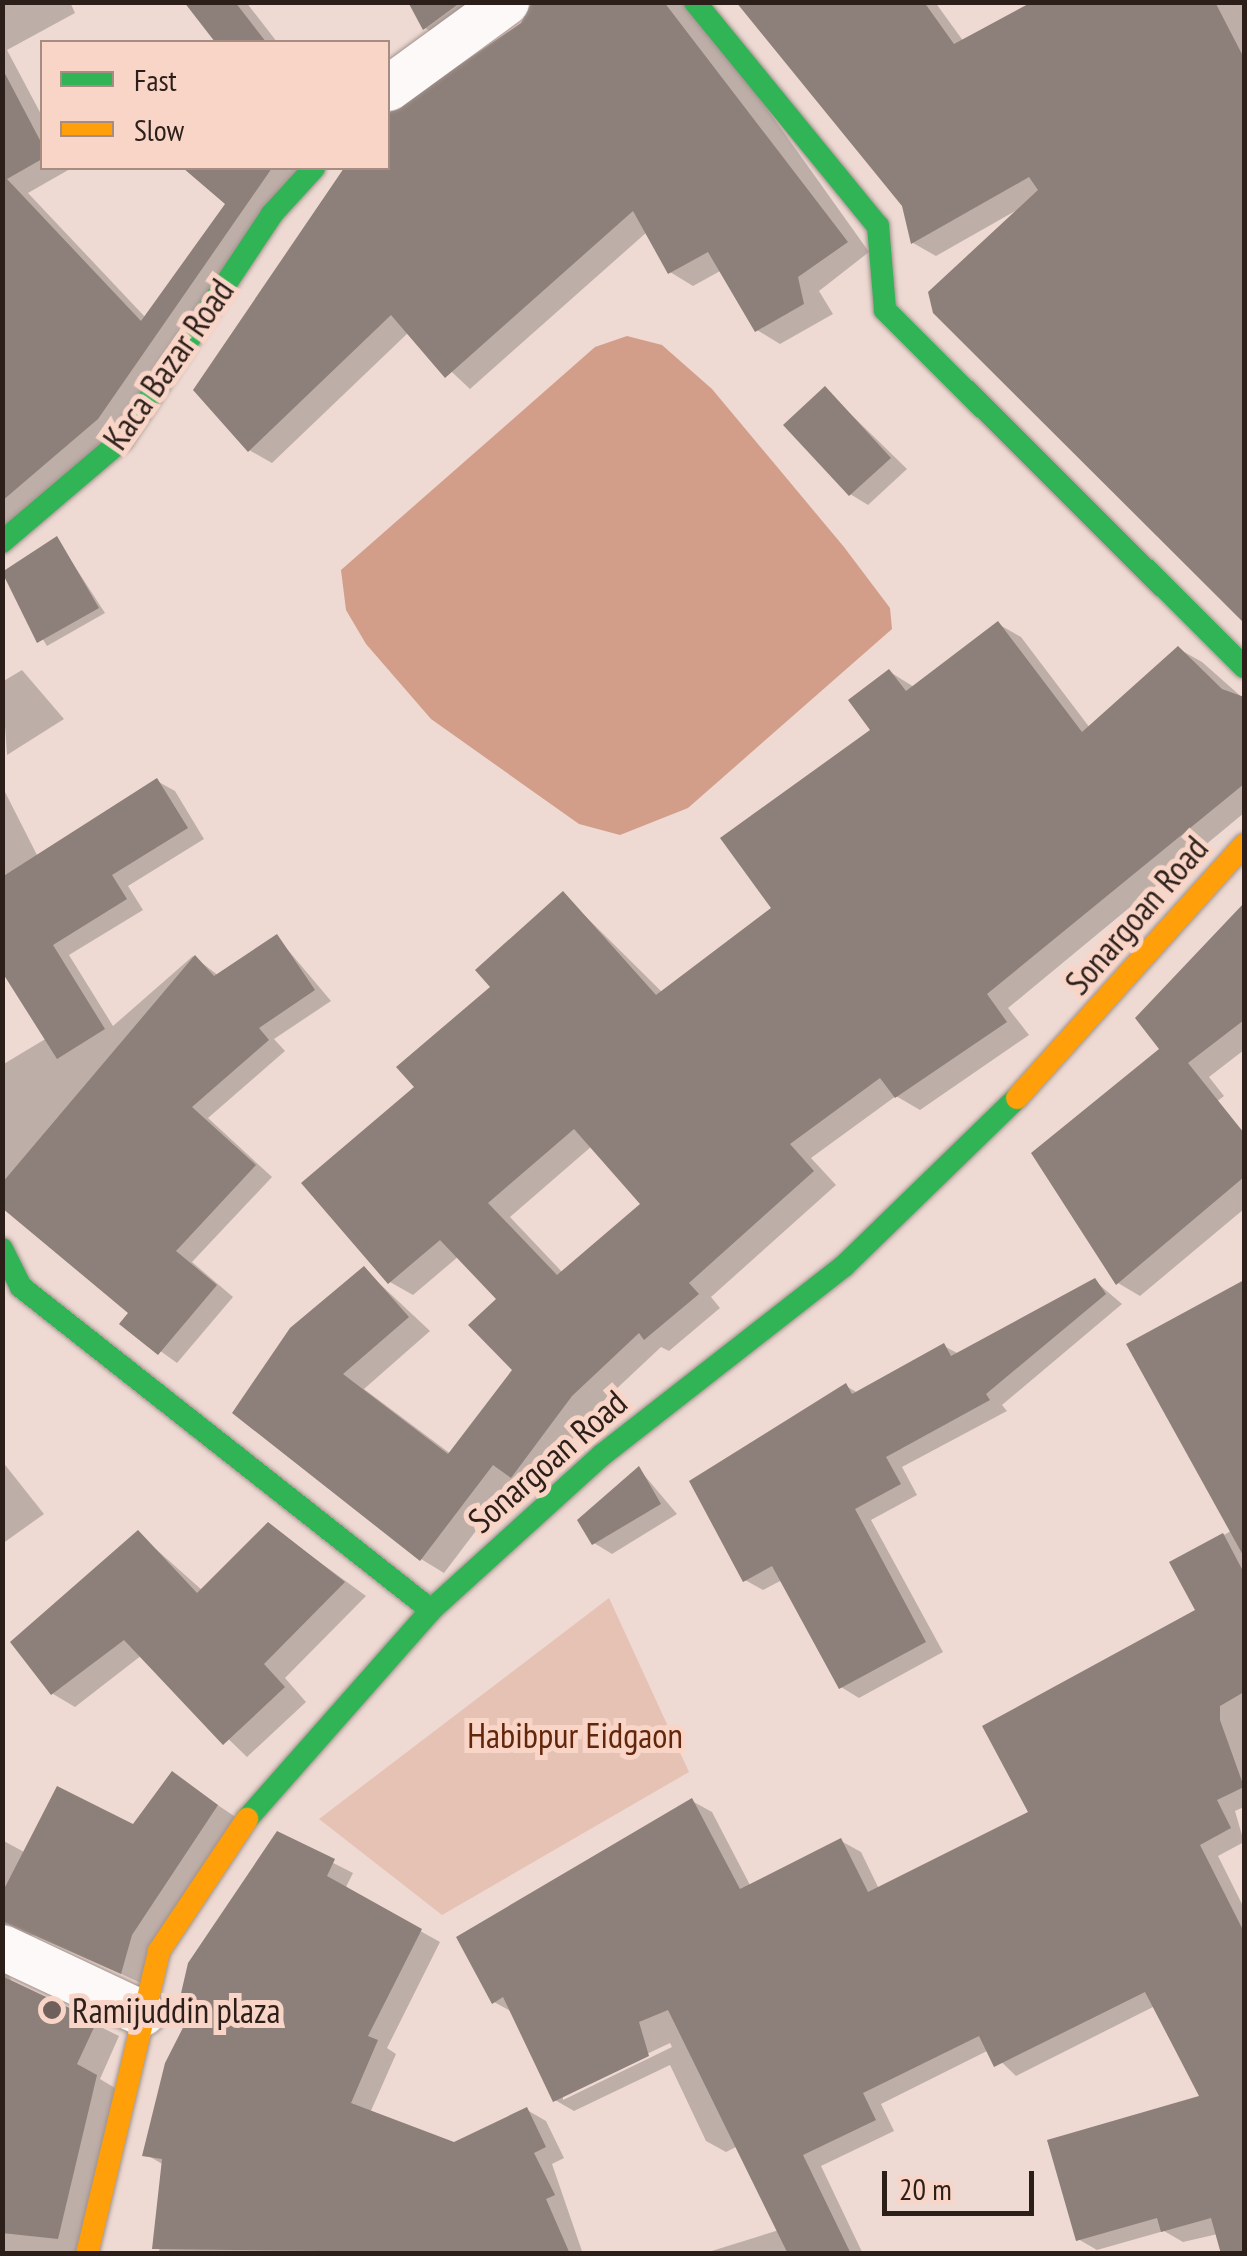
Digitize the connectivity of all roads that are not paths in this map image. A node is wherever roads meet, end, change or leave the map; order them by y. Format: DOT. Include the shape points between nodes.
graph roads {
  1 [pos="506,2"];
  2 [pos="696,2"];
  3 [pos="390,87"];
  4 [pos="312,170"];
  5 [pos="2,542"];
  6 [pos="1244,667"];
  7 [pos="1244,845"];
  8 [pos="2,1249"];
  9 [pos="430,1610"];
  10 [pos="2,1947"];
  11 [pos="142,2013"];
  12 [pos="86,2254"];
  1 -- 3 [label="street"];
  2 -- 6 [label="street" via="878,226 884,310"];
  4 -- 5 [label="street, Kaca Bazar Road" via="272,214 122,440"];
  7 -- 9 [label="street, Sonargoan Road" via="1062,1054 844,1266 602,1455"];
  8 -- 9 [label="street" via="20,1288"];
  9 -- 11 [label="street, Sonargoan Road" via="320,1726 214,1861 159,1952"];
  10 -- 11 [label="street"];
  11 -- 12 [label="street, Sonargoan Road"];
}
